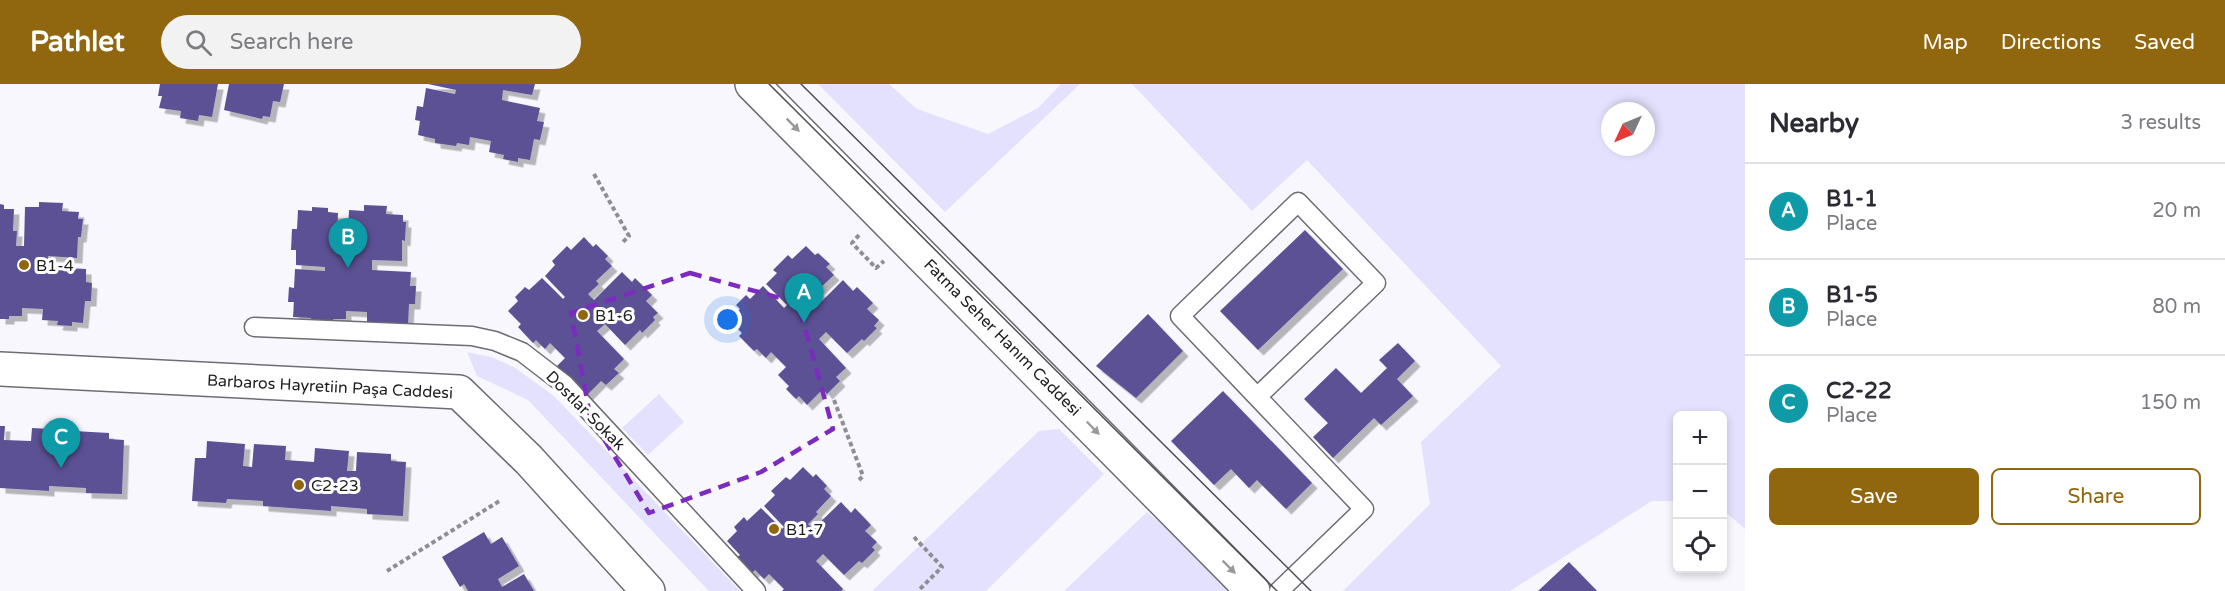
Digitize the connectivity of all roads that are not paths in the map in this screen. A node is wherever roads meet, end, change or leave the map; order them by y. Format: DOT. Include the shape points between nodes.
graph roads {
  1 [pos="752,84"];
  2 [pos="254,327"];
  3 [pos="0,369"];
  4 [pos="1258,396"];
  5 [pos="648,591"];
  6 [pos="756,591"];
  7 [pos="1253,591"];
  8 [pos="1279,591"];
  1 -- 7 [label="street, Fatma Seher Hanım Caddesi, one-way"];
  2 -- 6 [label="lane, Dostlar Sokak" via="472,336 522,352 565,385"];
  3 -- 5 [label="street, Barbaros Hayretiin Paşa Caddesi" via="459,392 529,460"];
  4 -- 4 [label="lane" via="1180,316 1298,202 1376,283"];
  4 -- 8 [label="lane" via="1364,509"];
}
